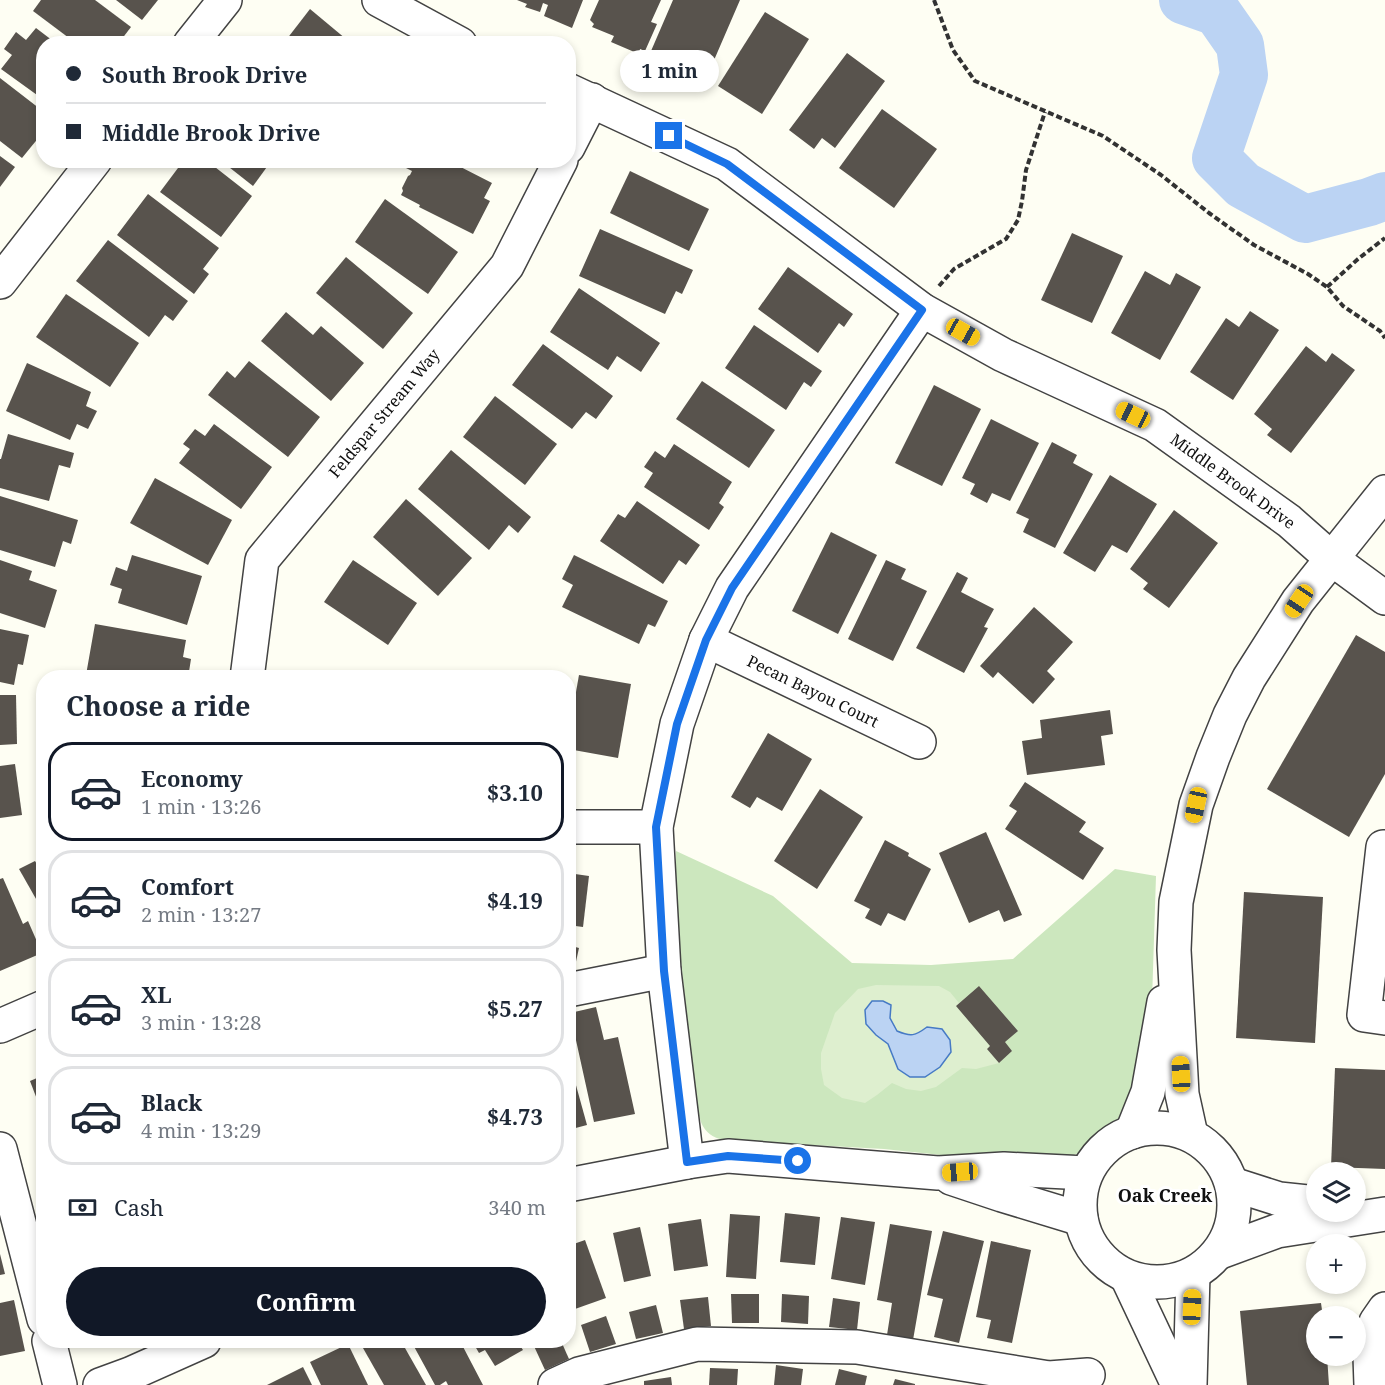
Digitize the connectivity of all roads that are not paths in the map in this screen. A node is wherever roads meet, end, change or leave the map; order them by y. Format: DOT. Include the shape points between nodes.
graph roads {
  1 [pos="225,0"];
  2 [pos="379,0"];
  3 [pos="196,36"];
  4 [pos="445,36"];
  5 [pos="580,95"];
  6 [pos="576,112"];
  7 [pos="89,168"];
  8 [pos="557,168"];
  9 [pos="0,282"];
  10 [pos="930,298"];
  11 [pos="1385,492"];
  12 [pos="1332,559"];
  13 [pos="1385,598"];
  14 [pos="706,640"];
  15 [pos="248,670"];
  16 [pos="919,742"];
  17 [pos="576,827"];
  18 [pos="656,827"];
  19 [pos="1384,845"];
  20 [pos="1174,950"];
  21 [pos="664,971"];
  22 [pos="576,988"];
  23 [pos="36,1011"];
  24 [pos="1385,1018"];
  25 [pos="0,1026"];
  26 [pos="1132,1132"];
  27 [pos="1191,1135"];
  28 [pos="0,1149"];
  29 [pos="687,1162"];
  30 [pos="938,1173"];
  31 [pos="1086,1173"];
  32 [pos="576,1183"];
  33 [pos="1232,1184"];
  34 [pos="1306,1202"];
  35 [pos="1366,1209"];
  36 [pos="1385,1212"];
  37 [pos="20,1213"];
  38 [pos="1081,1219"];
  39 [pos="1220,1252"];
  40 [pos="1193,1274"];
  41 [pos="1127,1277"];
  42 [pos="36,1284"];
  43 [pos="1385,1310"];
  44 [pos="51,1348"];
  45 [pos="188,1348"];
  46 [pos="950,1374"];
  47 [pos="1088,1375"];
  48 [pos="60,1385"];
  49 [pos="100,1385"];
  50 [pos="555,1385"];
  51 [pos="1178,1385"];
  52 [pos="1190,1385"];
  53 [pos="1371,1385"];
  1 -- 3 [label="street"];
  2 -- 4 [label="street"];
  5 -- 6 [label="street"];
  5 -- 10 [label="street, Middle Brook Drive" via="727,164"];
  7 -- 9 [label="street"];
  8 -- 15 [label="street, Feldspar Stream Way" via="507,266 262,560"];
  10 -- 12 [label="street, Middle Brook Drive" via="1003,355 1155,425 1288,521"];
  10 -- 14 [label="street" via="732,588"];
  11 -- 12 [label="street"];
  12 -- 13 [label="street, Middle Brook Drive"];
  12 -- 20 [label="street" via="1299,601 1249,678 1213,757 1196,805 1184,861 1176,902"];
  14 -- 16 [label="street, Pecan Bayou Court"];
  14 -- 18 [label="street" via="677,724"];
  17 -- 18 [label="street"];
  18 -- 21 [label="street"];
  19 -- 24 [label="street" via="1364,1015"];
  20 -- 26 [label="street" via="1148,1092"];
  20 -- 27 [label="street" via="1182,1094"];
  21 -- 22 [label="street"];
  21 -- 29 [label="street"];
  23 -- 25 [label="street"];
  26 -- 27 [label="street" via="1172,1129"];
  26 -- 31 [label="street" via="1105,1148"];
  27 -- 33 [label="street" via="1216,1155"];
  28 -- 37 [label="street"];
  29 -- 30 [label="street" via="728,1156"];
  29 -- 32 [label="street"];
  30 -- 31 [label="street" via="1004,1169"];
  30 -- 38 [label="street"];
  31 -- 38 [label="street" via="1080,1196"];
  33 -- 34 [label="street" via="1279,1199"];
  33 -- 39 [label="street" via="1235,1207 1231,1231"];
  35 -- 36 [label="street"];
  36 -- 39 [label="street" via="1277,1231"];
  37 -- 42 [label="street"];
  38 -- 41 [label="street" via="1089,1243 1105,1263"];
  39 -- 40 [label="street"];
  40 -- 41 [label="street" via="1172,1282"];
  40 -- 52 [label="street"];
  41 -- 51 [label="street"];
  43 -- 53 [label="street" via="1376,1322 1370,1356"];
  44 -- 48 [label="street"];
  45 -- 49 [label="street"];
  46 -- 47 [label="street" via="1049,1378"];
  46 -- 50 [label="street" via="857,1347 697,1344 579,1374"];
}
